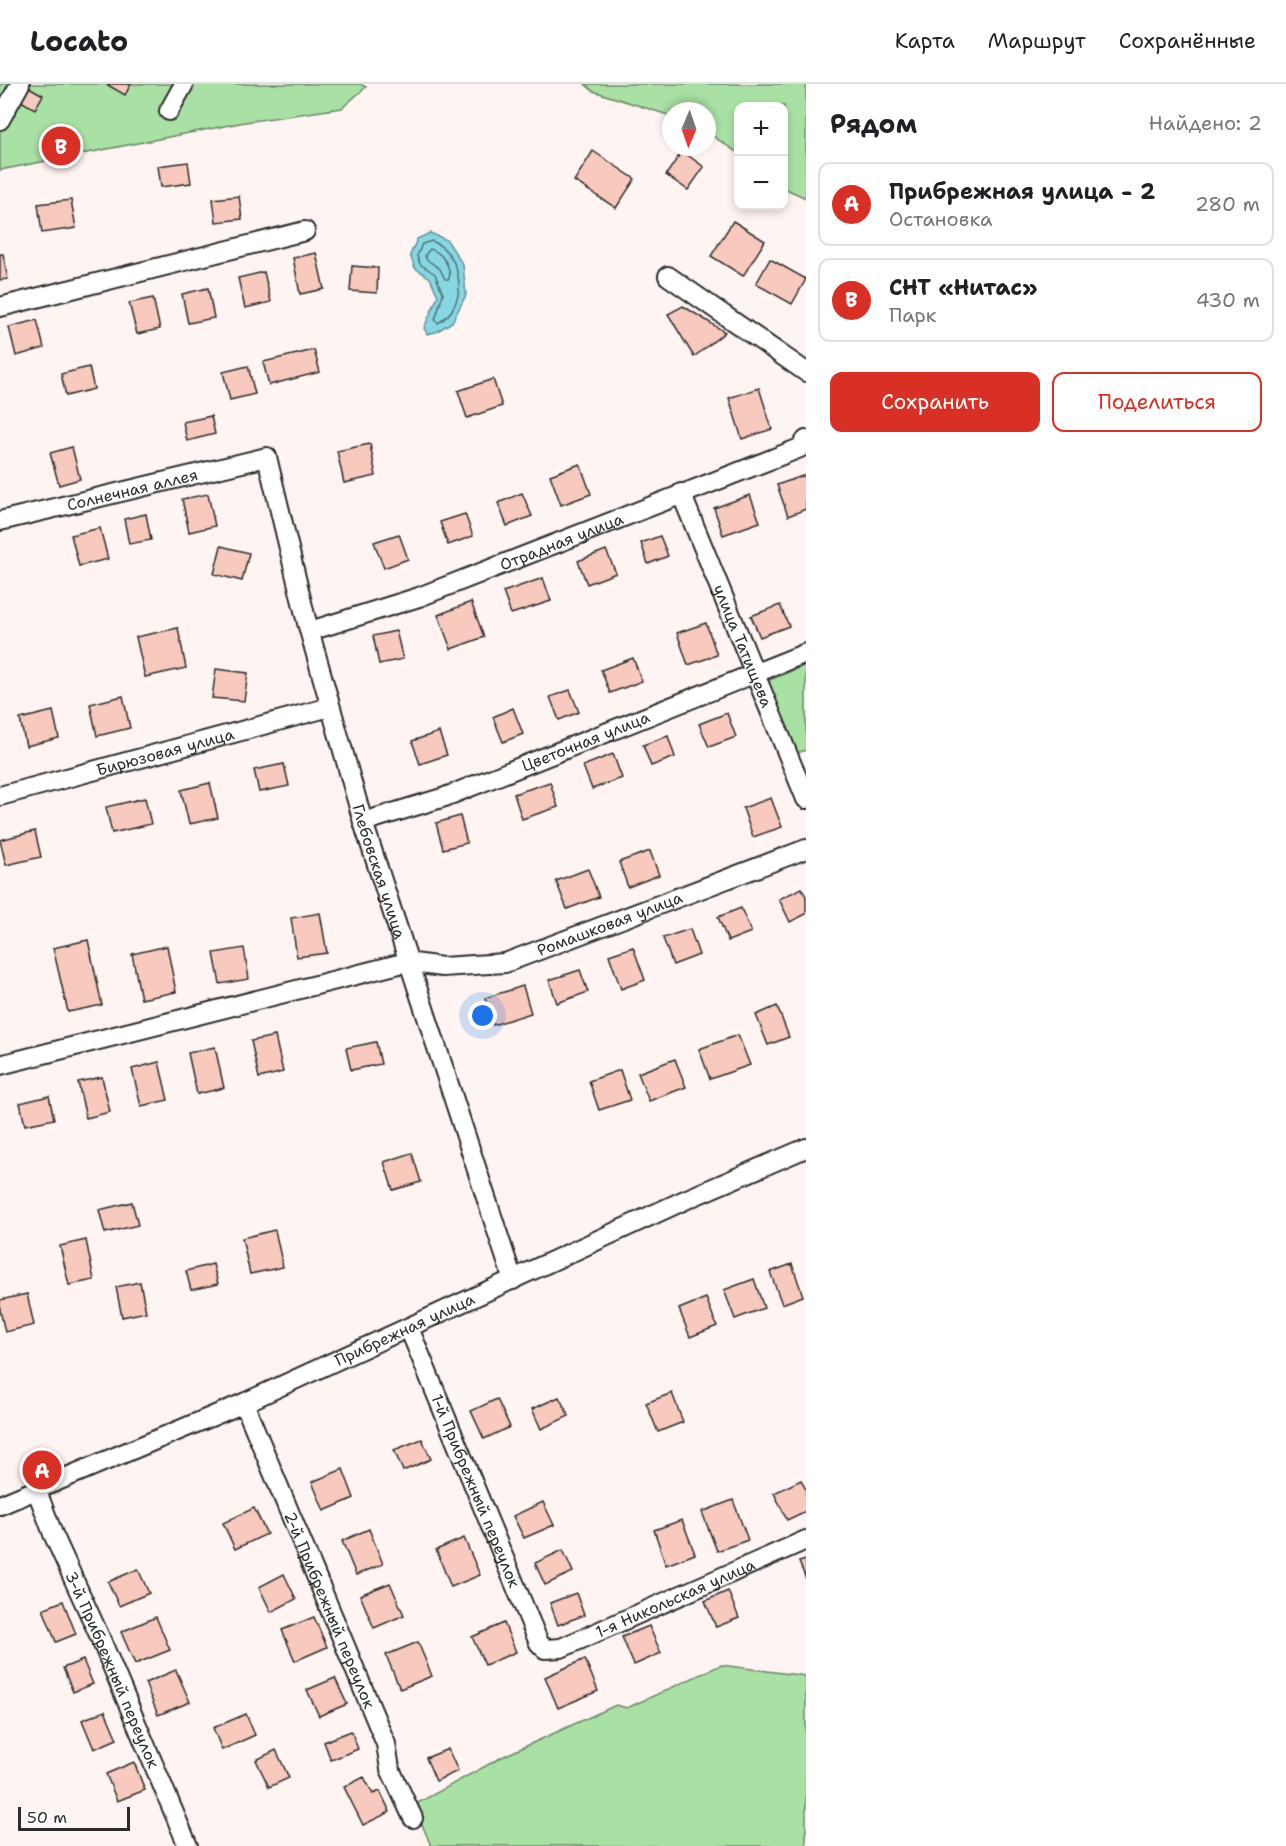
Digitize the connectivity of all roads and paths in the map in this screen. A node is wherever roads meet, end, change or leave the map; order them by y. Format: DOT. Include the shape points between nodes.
graph roads {
  1 [pos="20,84"];
  2 [pos="184,84"];
  3 [pos="169,111"];
  4 [pos="0,120"];
  5 [pos="305,231"];
  6 [pos="668,276"];
  7 [pos="0,307"];
  8 [pos="806,372"];
  9 [pos="806,440"];
  10 [pos="267,457"];
  11 [pos="681,493"];
  12 [pos="0,521"];
  13 [pos="310,631"];
  14 [pos="806,653"];
  15 [pos="755,674"];
  16 [pos="330,707"];
  17 [pos="0,796"];
  18 [pos="806,799"];
  19 [pos="363,822"];
  20 [pos="806,849"];
  21 [pos="407,962"];
  22 [pos="0,1065"];
  23 [pos="806,1148"];
  24 [pos="513,1280"];
  25 [pos="409,1328"];
  26 [pos="244,1403"];
  27 [pos="38,1491"];
  28 [pos="0,1505"];
  29 [pos="806,1540"];
  30 [pos="545,1649"];
  31 [pos="413,1818"];
  32 [pos="188,1846"];
  1 -- 4 [label="street"];
  2 -- 3 [label="street"];
  5 -- 7 [label="street"];
  6 -- 8 [label="street"];
  9 -- 11 [label="street, Отрадная улица" via="800,448"];
  10 -- 12 [label="street, Солнечная аллея"];
  10 -- 13 [label="street, Глебовская улица"];
  11 -- 13 [label="street, Отрадная улица" via="419,597"];
  11 -- 15 [label="street, улица Татищева"];
  13 -- 16 [label="street, Глебовская улица"];
  14 -- 15 [label="street, Цветочная улица"];
  15 -- 18 [label="street, улица Татищева"];
  15 -- 19 [label="street, Цветочная улица" via="445,797"];
  16 -- 17 [label="street, Бирюзовая улица"];
  16 -- 19 [label="street, Глебовская улица"];
  19 -- 21 [label="street, Глебовская улица"];
  20 -- 21 [label="street, Ромашковая улица" via="505,963 442,967"];
  21 -- 22 [label="street"];
  21 -- 24 [label="street, Глебовская улица"];
  23 -- 24 [label="street, Прибрежная улица"];
  24 -- 25 [label="street, Прибрежная улица"];
  25 -- 26 [label="street, Прибрежная улица"];
  25 -- 30 [label="street, 1-й Прибрежный переулок" via="539,1643"];
  26 -- 27 [label="street, Прибрежная улица"];
  26 -- 31 [label="street, 2-й Прибрежный переулок"];
  27 -- 28 [label="street, Прибрежная улица"];
  27 -- 32 [label="street, 3-й Прибрежный переулок"];
  29 -- 30 [label="street, 1-я Никольская улица" via="561,1648"];
}
